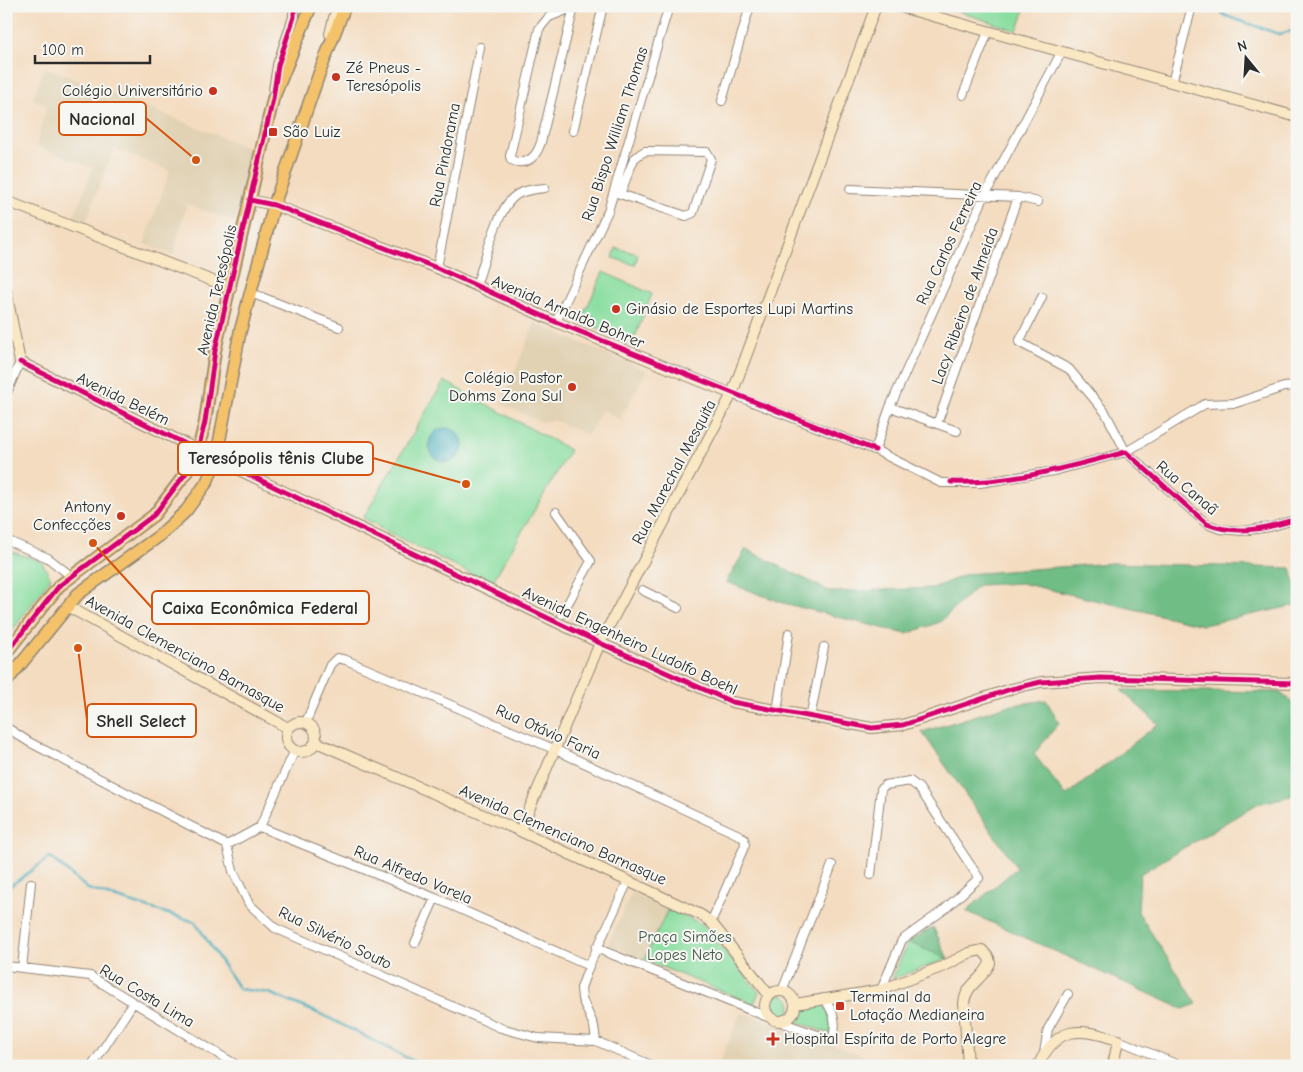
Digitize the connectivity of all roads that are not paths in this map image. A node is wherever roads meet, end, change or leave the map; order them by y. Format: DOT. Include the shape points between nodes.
graph roads {
  1 [pos="294,6"];
  2 [pos="311,6"];
  3 [pos="337,6"];
  4 [pos="345,6"];
  5 [pos="603,6"];
  6 [pos="669,6"];
  7 [pos="750,6"];
  8 [pos="876,6"];
  9 [pos="896,6"];
  10 [pos="1192,6"];
  11 [pos="574,7"];
  12 [pos="988,32"];
  13 [pos="480,47"];
  14 [pos="1061,53"];
  15 [pos="319,74"];
  16 [pos="1172,83"];
  17 [pos="963,95"];
  18 [pos="273,98"];
  19 [pos="722,101"];
  20 [pos="1297,117"];
  21 [pos="573,131"];
  22 [pos="545,188"];
  23 [pos="850,189"];
  24 [pos="617,193"];
  25 [pos="984,196"];
  26 [pos="1018,197"];
  27 [pos="250,200"];
  28 [pos="6,201"];
  29 [pos="1038,202"];
  30 [pos="274,206"];
  31 [pos="437,268"];
  32 [pos="476,286"];
  33 [pos="231,288"];
  34 [pos="6,291"];
  35 [pos="251,293"];
  36 [pos="1042,297"];
  37 [pos="556,322"];
  38 [pos="339,327"];
  39 [pos="20,362"];
  40 [pos="1297,386"];
  41 [pos="7,391"];
  42 [pos="732,394"];
  43 [pos="890,407"];
  44 [pos="937,424"];
  45 [pos="957,431"];
  46 [pos="198,450"];
  47 [pos="875,450"];
  48 [pos="1126,452"];
  49 [pos="216,460"];
  50 [pos="556,512"];
  51 [pos="1297,519"];
  52 [pos="6,540"];
  53 [pos="71,576"];
  54 [pos="642,590"];
  55 [pos="66,606"];
  56 [pos="678,608"];
  57 [pos="562,614"];
  58 [pos="789,633"];
  59 [pos="600,642"];
  60 [pos="824,647"];
  61 [pos="6,653"];
  62 [pos="6,682"];
  63 [pos="1297,683"];
  64 [pos="776,712"];
  65 [pos="810,718"];
  66 [pos="306,722"];
  67 [pos="6,727"];
  68 [pos="288,728"];
  69 [pos="316,742"];
  70 [pos="295,750"];
  71 [pos="556,750"];
  72 [pos="260,827"];
  73 [pos="520,831"];
  74 [pos="227,845"];
  75 [pos="832,865"];
  76 [pos="871,875"];
  77 [pos="628,881"];
  78 [pos="31,883"];
  79 [pos="435,898"];
  80 [pos="711,922"];
  81 [pos="415,943"];
  82 [pos="596,948"];
  83 [pos="6,966"];
  84 [pos="588,966"];
  85 [pos="22,968"];
  86 [pos="881,990"];
  87 [pos="782,991"];
  88 [pos="1068,994"];
  89 [pos="769,995"];
  90 [pos="824,998"];
  91 [pos="133,1003"];
  92 [pos="794,1004"];
  93 [pos="774,1020"];
  94 [pos="1118,1040"];
  95 [pos="596,1041"];
  96 [pos="1044,1053"];
  97 [pos="93,1066"];
  98 [pos="238,1066"];
  99 [pos="653,1066"];
  100 [pos="968,1066"];
  101 [pos="1038,1066"];
  102 [pos="1113,1066"];
  103 [pos="1181,1066"];
  1 -- 18 [label="street, Avenida Teresópolis"];
  2 -- 18 [label="main road"];
  3 -- 15 [label="street, Avenida Teresópolis"];
  4 -- 15 [label="main road"];
  5 -- 21 [label="street"];
  6 -- 24 [label="street, Rua Bispo William Thomas"];
  7 -- 19 [label="street"];
  8 -- 42 [label="street, Rua Marechal Mesquita"];
  9 -- 12 [label="street"];
  10 -- 16 [label="street"];
  11 -- 11 [label="street" via="549,17 539,29 510,156 516,162 537,154"];
  12 -- 14 [label="street"];
  12 -- 17 [label="street"];
  13 -- 31 [label="street, Rua Pindorama"];
  14 -- 16 [label="street"];
  14 -- 25 [label="street, Rua Carlos Ferreira"];
  15 -- 30 [label="main road, Avenida Teresópolis"];
  16 -- 20 [label="street"];
  18 -- 27 [label="main road, Avenida Teresópolis"];
  22 -- 32 [label="street" via="515,195 507,204"];
  23 -- 25 [label="street"];
  24 -- 24 [label="street" via="686,216 692,213 710,155 707,152 645,151 634,159"];
  24 -- 37 [label="street, Rua Bispo William Thomas"];
  25 -- 26 [label="street"];
  25 -- 43 [label="street, Rua Carlos Ferreira"];
  26 -- 29 [label="street"];
  26 -- 44 [label="street, Lacy Ribeiro de Almeida"];
  27 -- 30 [label="street, Avenida Arnaldo Bohrer"];
  27 -- 33 [label="main road, Avenida Teresópolis"];
  28 -- 33 [label="street"];
  30 -- 31 [label="street, Avenida Arnaldo Bohrer"];
  30 -- 35 [label="main road, Avenida Teresópolis"];
  31 -- 32 [label="street, Avenida Arnaldo Bohrer"];
  32 -- 37 [label="street, Avenida Arnaldo Bohrer"];
  33 -- 46 [label="main road, Avenida Teresópolis" via="215,351"];
  34 -- 39 [label="street"];
  35 -- 38 [label="street"];
  35 -- 49 [label="main road, Avenida Teresópolis" via="230,376"];
  36 -- 48 [label="street, Rua Canaã" via="1020,342 1069,369 1105,412"];
  37 -- 42 [label="street, Avenida Arnaldo Bohrer"];
  39 -- 41 [label="street"];
  39 -- 46 [label="street, Avenida Belém"];
  40 -- 48 [label="street, Avenida Arnaldo Bohrer" via="1284,387 1236,403 1205,404"];
  42 -- 47 [label="street, Avenida Arnaldo Bohrer"];
  42 -- 59 [label="street, Rua Marechal Mesquita"];
  43 -- 44 [label="street"];
  43 -- 47 [label="street, Rua Carlos Ferreira"];
  44 -- 45 [label="street"];
  46 -- 49 [label="street, Avenida Belém"];
  46 -- 53 [label="main road, Avenida Teresópolis" via="174,490 154,515"];
  47 -- 48 [label="street, Avenida Arnaldo Bohrer" via="941,483 996,482"];
  48 -- 51 [label="street, Rua Canaã" via="1207,524 1242,531"];
  49 -- 55 [label="main road, Avenida Teresópolis" via="207,482 186,511 159,536"];
  49 -- 59 [label="street, Avenida Engenheiro Ludolfo Boehl"];
  50 -- 57 [label="street" via="591,561"];
  52 -- 53 [label="street" via="48,558"];
  53 -- 61 [label="main road, Avenida Teresópolis" via="59,586"];
  54 -- 56 [label="street"];
  55 -- 62 [label="main road, Avenida Teresópolis"];
  55 -- 68 [label="street, Avenida Clemenciano Barnasque"];
  58 -- 64 [label="street"];
  59 -- 64 [label="street, Avenida Engenheiro Ludolfo Boehl" via="732,702"];
  59 -- 71 [label="street, Rua Marechal Mesquita"];
  60 -- 65 [label="street"];
  63 -- 65 [label="street, Avenida Engenheiro Ludolfo Boehl" via="1101,678 1041,682 903,725 872,728"];
  64 -- 65 [label="street, Avenida Engenheiro Ludolfo Boehl"];
  66 -- 68 [label="street"];
  66 -- 69 [label="street" via="313,726"];
  66 -- 71 [label="street, Rua Otávio Faria" via="330,665 337,658"];
  67 -- 74 [label="street" via="28,742"];
  68 -- 70 [label="street" via="287,741"];
  69 -- 70 [label="street" via="303,752"];
  69 -- 73 [label="street, Avenida Clemenciano Barnasque"];
  70 -- 72 [label="street"];
  71 -- 73 [label="street, Rua Marechal Mesquita"];
  71 -- 80 [label="street, Rua Otávio Faria" via="744,839 745,845"];
  72 -- 74 [label="street"];
  72 -- 79 [label="street, Rua Alfredo Varela"];
  73 -- 77 [label="street, Avenida Clemenciano Barnasque"];
  74 -- 95 [label="street, Rua Silvério Souto" via="233,871 249,904 275,928 501,1028 538,1038"];
  75 -- 87 [label="street"];
  76 -- 86 [label="street" via="881,789 885,785 910,781 919,788 979,878 945,909 902,940"];
  77 -- 80 [label="street, Avenida Clemenciano Barnasque" via="701,914"];
  77 -- 82 [label="street"];
  78 -- 85 [label="street"];
  79 -- 81 [label="street"];
  79 -- 84 [label="street, Rua Alfredo Varela"];
  80 -- 89 [label="street, Avenida Clemenciano Barnasque"];
  82 -- 84 [label="street"];
  82 -- 93 [label="street"];
  83 -- 85 [label="street, Rua Costa Lima"];
  84 -- 95 [label="street" via="581,988 582,999 594,1026"];
  85 -- 91 [label="street, Rua Costa Lima" via="90,976"];
  86 -- 90 [label="street"];
  86 -- 100 [label="street" via="944,966 975,950 986,953 990,963 988,968 965,993"];
  87 -- 89 [label="street"];
  87 -- 92 [label="street" via="791,996"];
  88 -- 96 [label="street" via="1048,1029"];
  89 -- 93 [label="street" via="765,1009"];
  90 -- 92 [label="street"];
  90 -- 93 [label="street" via="835,1019 836,1030 832,1040"];
  91 -- 97 [label="street"];
  91 -- 98 [label="street, Rua Costa Lima"];
  92 -- 93 [label="street" via="789,1018"];
  94 -- 96 [label="street" via="1082,1030 1067,1032"];
  94 -- 102 [label="street"];
  94 -- 103 [label="street"];
  95 -- 99 [label="street, Rua Silvério Souto"];
  96 -- 101 [label="street"];
}
